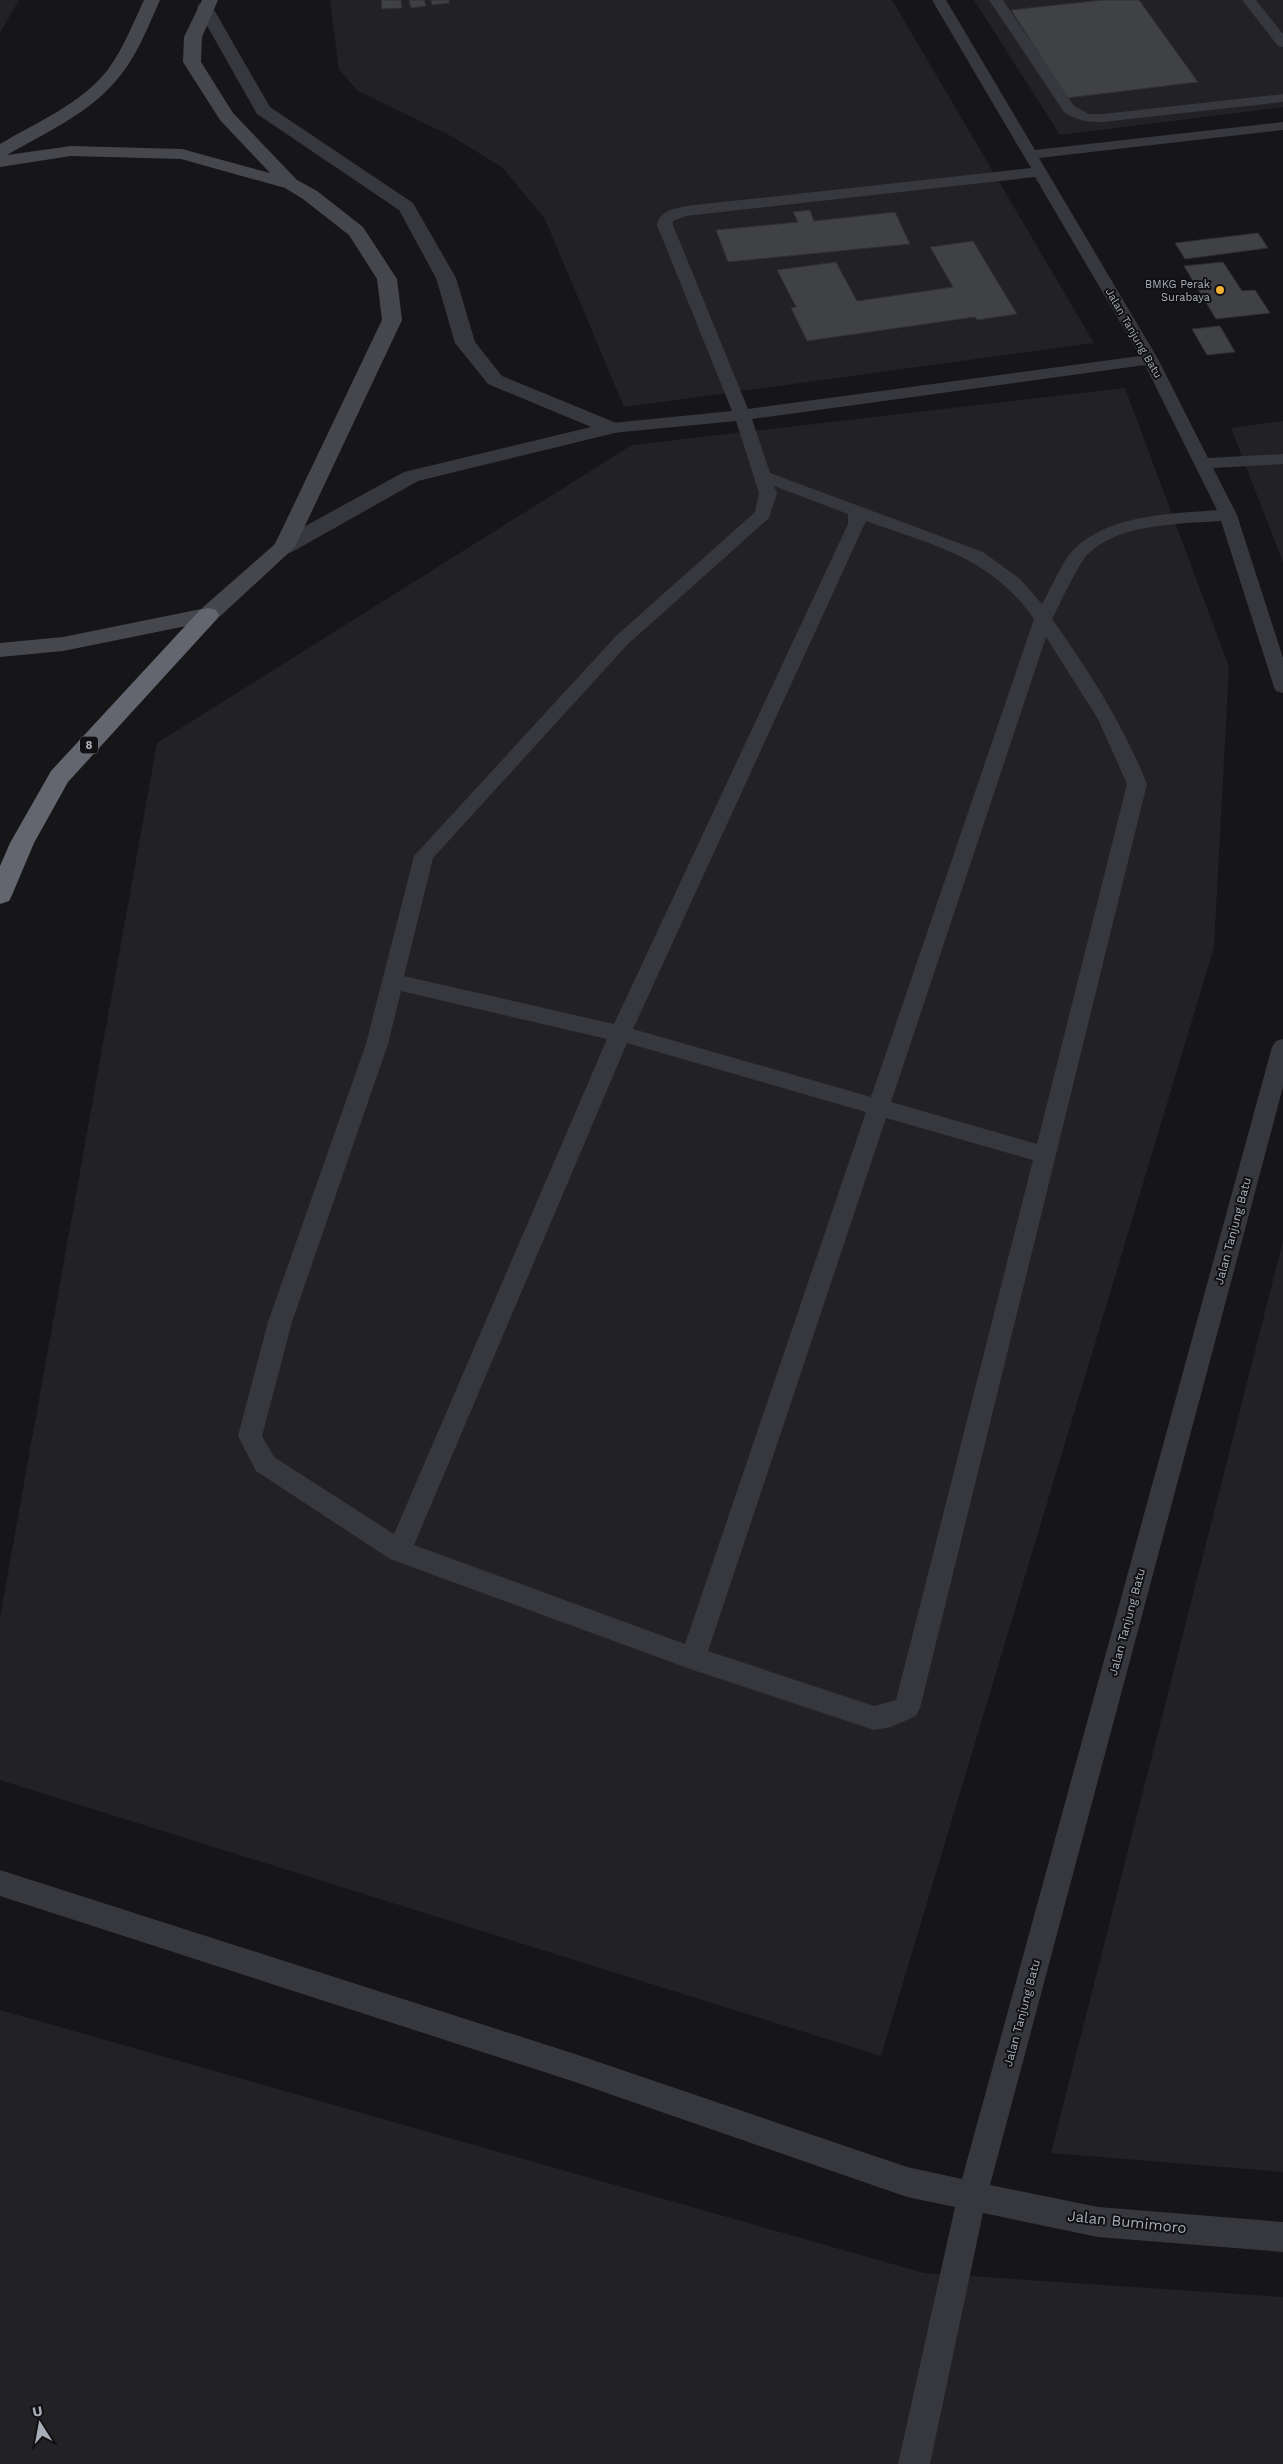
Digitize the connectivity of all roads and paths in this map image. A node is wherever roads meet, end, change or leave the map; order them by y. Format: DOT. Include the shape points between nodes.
graph roads {
  1 [pos="152,0"];
  2 [pos="939,0"];
  3 [pos="996,0"];
  4 [pos="1249,0"];
  5 [pos="208,4"];
  6 [pos="1283,43"];
  7 [pos="1283,98"];
  8 [pos="1283,126"];
  9 [pos="0,152"];
  10 [pos="1029,155"];
  11 [pos="0,162"];
  12 [pos="1039,172"];
  13 [pos="291,184"];
  14 [pos="1150,360"];
  15 [pos="742,415"];
  16 [pos="612,428"];
  17 [pos="1283,459"];
  18 [pos="1202,462"];
  19 [pos="763,476"];
  20 [pos="857,512"];
  21 [pos="1228,514"];
  22 [pos="284,547"];
  23 [pos="208,615"];
  24 [pos="1043,619"];
  25 [pos="1274,626"];
  26 [pos="0,650"];
  27 [pos="1283,687"];
  28 [pos="0,895"];
  29 [pos="392,981"];
  30 [pos="621,1034"];
  31 [pos="1283,1047"];
  32 [pos="877,1106"];
  33 [pos="1043,1154"];
  34 [pos="399,1551"];
  35 [pos="693,1658"];
  36 [pos="0,1883"];
  37 [pos="972,2197"];
  38 [pos="1283,2237"];
  39 [pos="914,2464"];
  1 -- 9 [label="main road" via="122,61 107,81 87,98"];
  2 -- 10 [label="lane, Jalan Tanjung Batu"];
  3 -- 7 [label="lane" via="1069,110 1076,114 1103,118"];
  4 -- 6 [label="lane"];
  5 -- 13 [label="main road" via="193,37 192,62 226,116"];
  5 -- 16 [label="street" via="263,110 406,207 446,278 465,343 495,380"];
  8 -- 10 [label="lane"];
  10 -- 12 [label="lane, Jalan Tanjung Batu"];
  11 -- 13 [label="main road" via="71,152 182,154"];
  12 -- 14 [label="lane, Jalan Tanjung Batu"];
  12 -- 15 [label="lane" via="672,214 665,225"];
  13 -- 22 [label="main road" via="356,231 387,279 392,320"];
  14 -- 15 [label="lane"];
  14 -- 18 [label="lane, Jalan Tanjung Batu"];
  15 -- 16 [label="lane"];
  15 -- 19 [label="lane"];
  16 -- 22 [label="street" via="411,476"];
  17 -- 18 [label="lane"];
  18 -- 21 [label="lane, Jalan Tanjung Batu"];
  19 -- 20 [label="lane"];
  19 -- 29 [label="lane" via="768,493 763,514 622,640 424,856"];
  20 -- 24 [label="lane" via="977,556 1007,574 1028,596"];
  20 -- 30 [label="lane" via="857,524 644,978"];
  21 -- 24 [label="lane" via="1165,520 1113,530 1080,552"];
  21 -- 25 [label="lane, Jalan Tanjung Batu"];
  22 -- 23 [label="main road"];
  23 -- 26 [label="main road" via="63,644"];
  23 -- 28 [label="highway, 8" via="59,777 22,843"];
  24 -- 32 [label="lane"];
  24 -- 33 [label="lane" via="1076,665 1119,740 1137,784"];
  25 -- 27 [label="lane, Jalan Tanjung Batu"];
  29 -- 30 [label="lane"];
  29 -- 34 [label="lane" via="377,1044 280,1322 250,1436 265,1464"];
  30 -- 32 [label="lane"];
  30 -- 34 [label="lane"];
  31 -- 37 [label="lane, Jalan Tanjung Batu"];
  32 -- 33 [label="lane"];
  32 -- 35 [label="lane"];
  33 -- 35 [label="lane" via="907,1708 874,1718"];
  34 -- 35 [label="lane"];
  36 -- 37 [label="lane, Jalan Bumimoro" via="575,2068 907,2182"];
  37 -- 38 [label="lane, Jalan Bumimoro" via="1098,2222"];
  37 -- 39 [label="lane, Jalan Tanjung Batu"];
}
